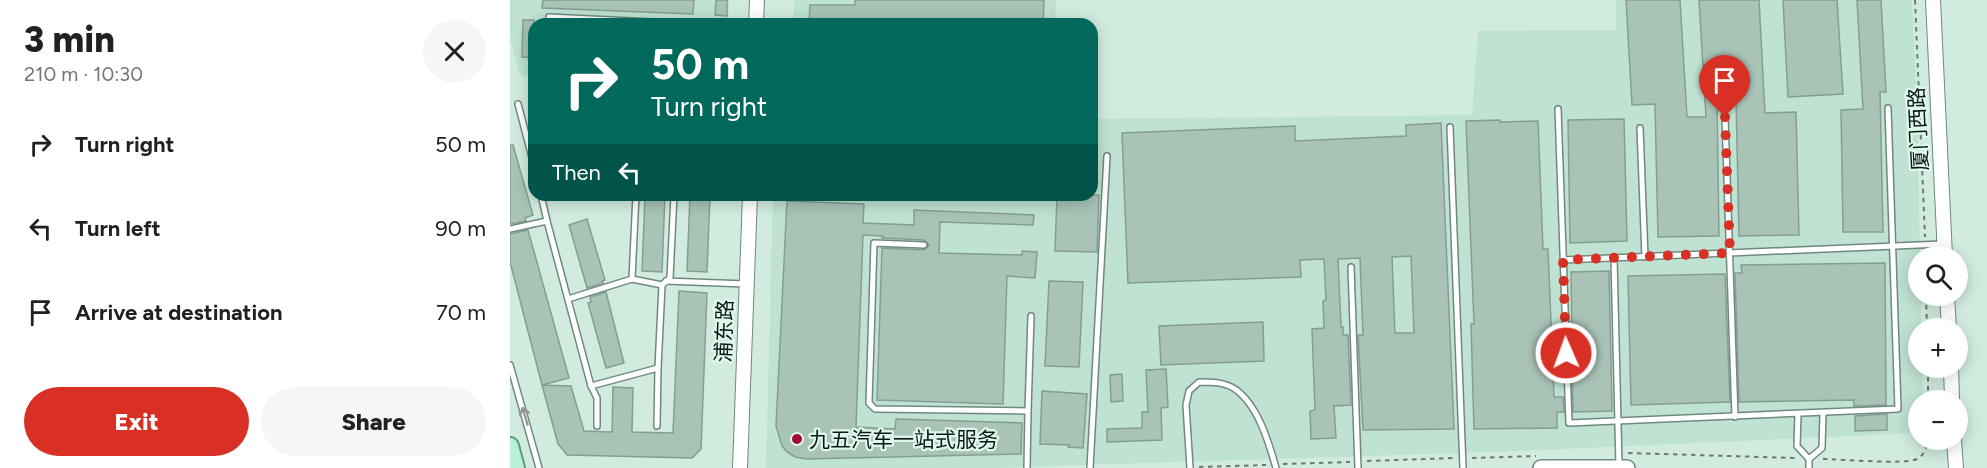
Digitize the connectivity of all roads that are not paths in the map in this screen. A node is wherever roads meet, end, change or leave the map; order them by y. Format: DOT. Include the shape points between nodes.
graph roads {
  1 [pos="757,0"];
  2 [pos="1933,0"];
  3 [pos="549,17"];
  4 [pos="570,18"];
  5 [pos="756,18"];
  6 [pos="518,104"];
  7 [pos="1888,108"];
  8 [pos="1558,109"];
  9 [pos="1725,117"];
  10 [pos="1450,127"];
  11 [pos="1640,128"];
  12 [pos="528,140"];
  13 [pos="1107,156"];
  14 [pos="542,201"];
  15 [pos="636,201"];
  16 [pos="674,201"];
  17 [pos="750,201"];
  18 [pos="547,221"];
  19 [pos="510,229"];
  20 [pos="924,245"];
  21 [pos="1893,246"];
  22 [pos="1929,246"];
  23 [pos="1945,246"];
  24 [pos="1730,253"];
  25 [pos="1646,257"];
  26 [pos="1614,258"];
  27 [pos="1563,260"];
  28 [pos="1351,267"];
  29 [pos="632,279"];
  30 [pos="664,283"];
  31 [pos="746,284"];
  32 [pos="568,299"];
  33 [pos="1031,316"];
  34 [pos="510,365"];
  35 [pos="658,368"];
  36 [pos="591,386"];
  37 [pos="1028,411"];
  38 [pos="1823,413"];
  39 [pos="1798,414"];
  40 [pos="1736,417"];
  41 [pos="1618,421"];
  42 [pos="597,426"];
  43 [pos="657,426"];
  44 [pos="510,446"];
  45 [pos="1955,450"];
  46 [pos="1809,459"];
  47 [pos="516,468"];
  48 [pos="539,468"];
  49 [pos="740,468"];
  50 [pos="1027,468"];
  51 [pos="1090,468"];
  52 [pos="1190,468"];
  53 [pos="1276,468"];
  54 [pos="1358,468"];
  55 [pos="1463,468"];
  56 [pos="1541,468"];
  57 [pos="1619,468"];
  58 [pos="1627,468"];
  59 [pos="1809,468"];
  60 [pos="1956,468"];
  1 -- 5 [label="street"];
  2 -- 23 [label="street, 厦门西路"];
  3 -- 4 [label="lane"];
  6 -- 12 [label="lane"];
  7 -- 21 [label="lane"];
  8 -- 27 [label="lane"];
  9 -- 24 [label="lane"];
  10 -- 55 [label="lane"];
  11 -- 25 [label="lane"];
  13 -- 51 [label="lane"];
  14 -- 18 [label="lane"];
  15 -- 29 [label="lane"];
  16 -- 30 [label="lane" via="670,278"];
  17 -- 31 [label="street, 浦东路"];
  18 -- 19 [label="lane"];
  18 -- 32 [label="lane"];
  20 -- 37 [label="lane" via="874,243 869,403 874,409"];
  21 -- 22 [label="lane"];
  21 -- 24 [label="lane"];
  21 -- 38 [label="lane" via="1898,409"];
  24 -- 25 [label="lane"];
  24 -- 40 [label="lane"];
  25 -- 26 [label="lane"];
  26 -- 27 [label="lane"];
  26 -- 41 [label="lane"];
  27 -- 41 [label="lane" via="1569,423"];
  28 -- 54 [label="lane"];
  29 -- 30 [label="lane"];
  29 -- 32 [label="lane"];
  30 -- 31 [label="lane"];
  30 -- 35 [label="lane"];
  31 -- 49 [label="street, 浦东路"];
  32 -- 36 [label="lane"];
  33 -- 37 [label="lane"];
  48 -- 34 [label="lane, one-way"];
  35 -- 36 [label="lane"];
  35 -- 43 [label="lane"];
  36 -- 42 [label="lane" via="597,398"];
  37 -- 50 [label="lane"];
  38 -- 39 [label="lane"];
  38 -- 46 [label="lane" via="1822,448"];
  39 -- 40 [label="lane"];
  39 -- 46 [label="lane" via="1797,446"];
  40 -- 41 [label="lane"];
  41 -- 57 [label="lane"];
  44 -- 47 [label="main road"];
  45 -- 60 [label="street"];
  46 -- 59 [label="lane"];
  52 -- 53 [label="lane" via="1186,405 1189,391 1199,382 1220,382 1236,390 1250,406 1263,428"];
  56 -- 57 [label="main road"];
  57 -- 58 [label="main road"];
}
